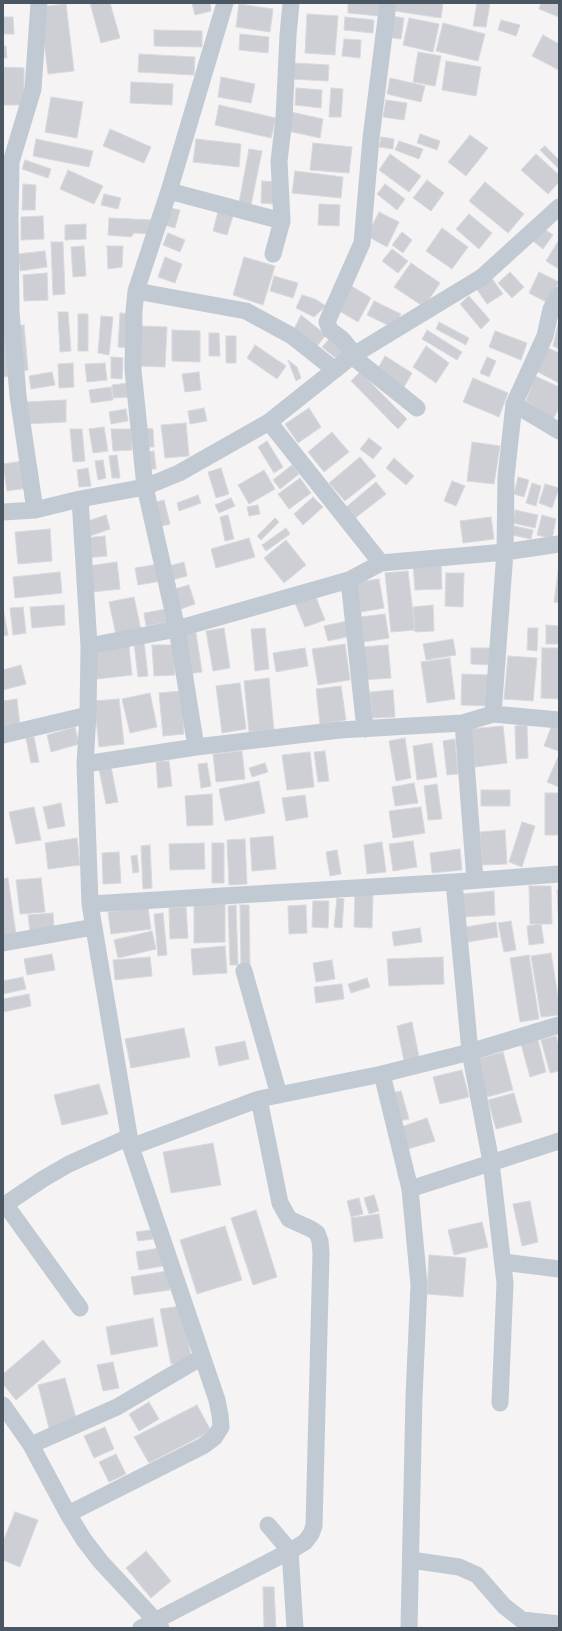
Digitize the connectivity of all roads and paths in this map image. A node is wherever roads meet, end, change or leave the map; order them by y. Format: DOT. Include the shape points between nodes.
graph roads {
  1 [pos="39,3"];
  2 [pos="225,3"];
  3 [pos="291,3"];
  4 [pos="388,3"];
  5 [pos="169,191"];
  6 [pos="559,207"];
  7 [pos="282,221"];
  8 [pos="273,254"];
  9 [pos="136,291"];
  10 [pos="556,305"];
  11 [pos="7,313"];
  12 [pos="352,356"];
  13 [pos="335,370"];
  14 [pos="514,404"];
  15 [pos="417,408"];
  16 [pos="269,422"];
  17 [pos="559,431"];
  18 [pos="145,487"];
  19 [pos="80,499"];
  20 [pos="35,510"];
  21 [pos="3,512"];
  22 [pos="559,544"];
  23 [pos="505,552"];
  24 [pos="381,563"];
  25 [pos="349,580"];
  26 [pos="177,629"];
  27 [pos="89,646"];
  28 [pos="493,714"];
  29 [pos="88,715"];
  30 [pos="559,720"];
  31 [pos="463,723"];
  32 [pos="364,728"];
  33 [pos="3,736"];
  34 [pos="196,747"];
  35 [pos="85,764"];
  36 [pos="559,874"];
  37 [pos="475,880"];
  38 [pos="454,882"];
  39 [pos="90,904"];
  40 [pos="94,928"];
  41 [pos="3,943"];
  42 [pos="244,971"];
  43 [pos="559,1025"];
  44 [pos="470,1052"];
  45 [pos="382,1074"];
  46 [pos="279,1095"];
  47 [pos="260,1099"];
  48 [pos="559,1141"];
  49 [pos="130,1142"];
  50 [pos="491,1162"];
  51 [pos="410,1190"];
  52 [pos="4,1205"];
  53 [pos="502,1262"];
  54 [pos="559,1269"];
  55 [pos="80,1308"];
  56 [pos="202,1357"];
  57 [pos="500,1403"];
  58 [pos="3,1405"];
  59 [pos="31,1445"];
  60 [pos="68,1514"];
  61 [pos="268,1525"];
  62 [pos="290,1551"];
  63 [pos="411,1560"];
  64 [pos="559,1624"];
  65 [pos="152,1625"];
  66 [pos="295,1628"];
  67 [pos="409,1628"];
  1 -- 11 [label="street" via="33,89 12,162"];
  2 -- 5 [label="street"];
  3 -- 7 [label="street" via="280,161"];
  4 -- 12 [label="street" via="371,138 362,243 327,322 330,330 352,351"];
  5 -- 7 [label="street"];
  5 -- 9 [label="street"];
  6 -- 12 [label="street" via="482,277"];
  7 -- 8 [label="street"];
  9 -- 13 [label="street" via="246,311 292,336"];
  9 -- 18 [label="street" via="133,370"];
  10 -- 14 [label="street"];
  11 -- 20 [label="street"];
  12 -- 13 [label="street"];
  12 -- 15 [label="street"];
  13 -- 16 [label="street"];
  14 -- 17 [label="street"];
  14 -- 23 [label="street" via="506,478"];
  16 -- 18 [label="street" via="179,473"];
  16 -- 24 [label="street"];
  18 -- 19 [label="street"];
  18 -- 26 [label="street"];
  19 -- 20 [label="street"];
  19 -- 27 [label="street"];
  20 -- 21 [label="street"];
  22 -- 23 [label="street"];
  23 -- 24 [label="street"];
  23 -- 28 [label="street"];
  24 -- 25 [label="street"];
  25 -- 26 [label="street"];
  25 -- 32 [label="street"];
  26 -- 27 [label="street"];
  26 -- 34 [label="street"];
  27 -- 29 [label="street"];
  28 -- 30 [label="street"];
  28 -- 31 [label="street"];
  29 -- 33 [label="street"];
  29 -- 35 [label="street"];
  31 -- 32 [label="street"];
  31 -- 37 [label="street"];
  32 -- 34 [label="street"];
  34 -- 35 [label="street"];
  35 -- 39 [label="street"];
  36 -- 37 [label="street"];
  37 -- 38 [label="street"];
  38 -- 39 [label="street"];
  38 -- 44 [label="street"];
  39 -- 40 [label="street"];
  40 -- 41 [label="street"];
  40 -- 49 [label="street"];
  42 -- 46 [label="street"];
  43 -- 44 [label="street"];
  44 -- 45 [label="street"];
  44 -- 50 [label="street"];
  45 -- 46 [label="street"];
  45 -- 51 [label="street"];
  46 -- 47 [label="street"];
  47 -- 49 [label="street"];
  47 -- 62 [label="street" via="280,1203 289,1219 317,1233 321,1253 314,1526 305,1542"];
  48 -- 50 [label="street"];
  49 -- 52 [label="street" via="69,1164 43,1178"];
  49 -- 56 [label="street"];
  50 -- 51 [label="street"];
  50 -- 53 [label="street"];
  51 -- 63 [label="street" via="419,1285"];
  52 -- 55 [label="street"];
  53 -- 54 [label="street"];
  53 -- 57 [label="street" via="505,1283"];
  56 -- 59 [label="street" via="116,1407"];
  56 -- 60 [label="street" via="220,1414 221,1427 214,1438 203,1446"];
  58 -- 59 [label="street"];
  59 -- 60 [label="street"];
  60 -- 65 [label="street" via="84,1540"];
  61 -- 62 [label="street"];
  62 -- 65 [label="street"];
  62 -- 66 [label="street"];
  63 -- 64 [label="street" via="459,1567 477,1575 504,1606 522,1620"];
  63 -- 67 [label="street"];
}
